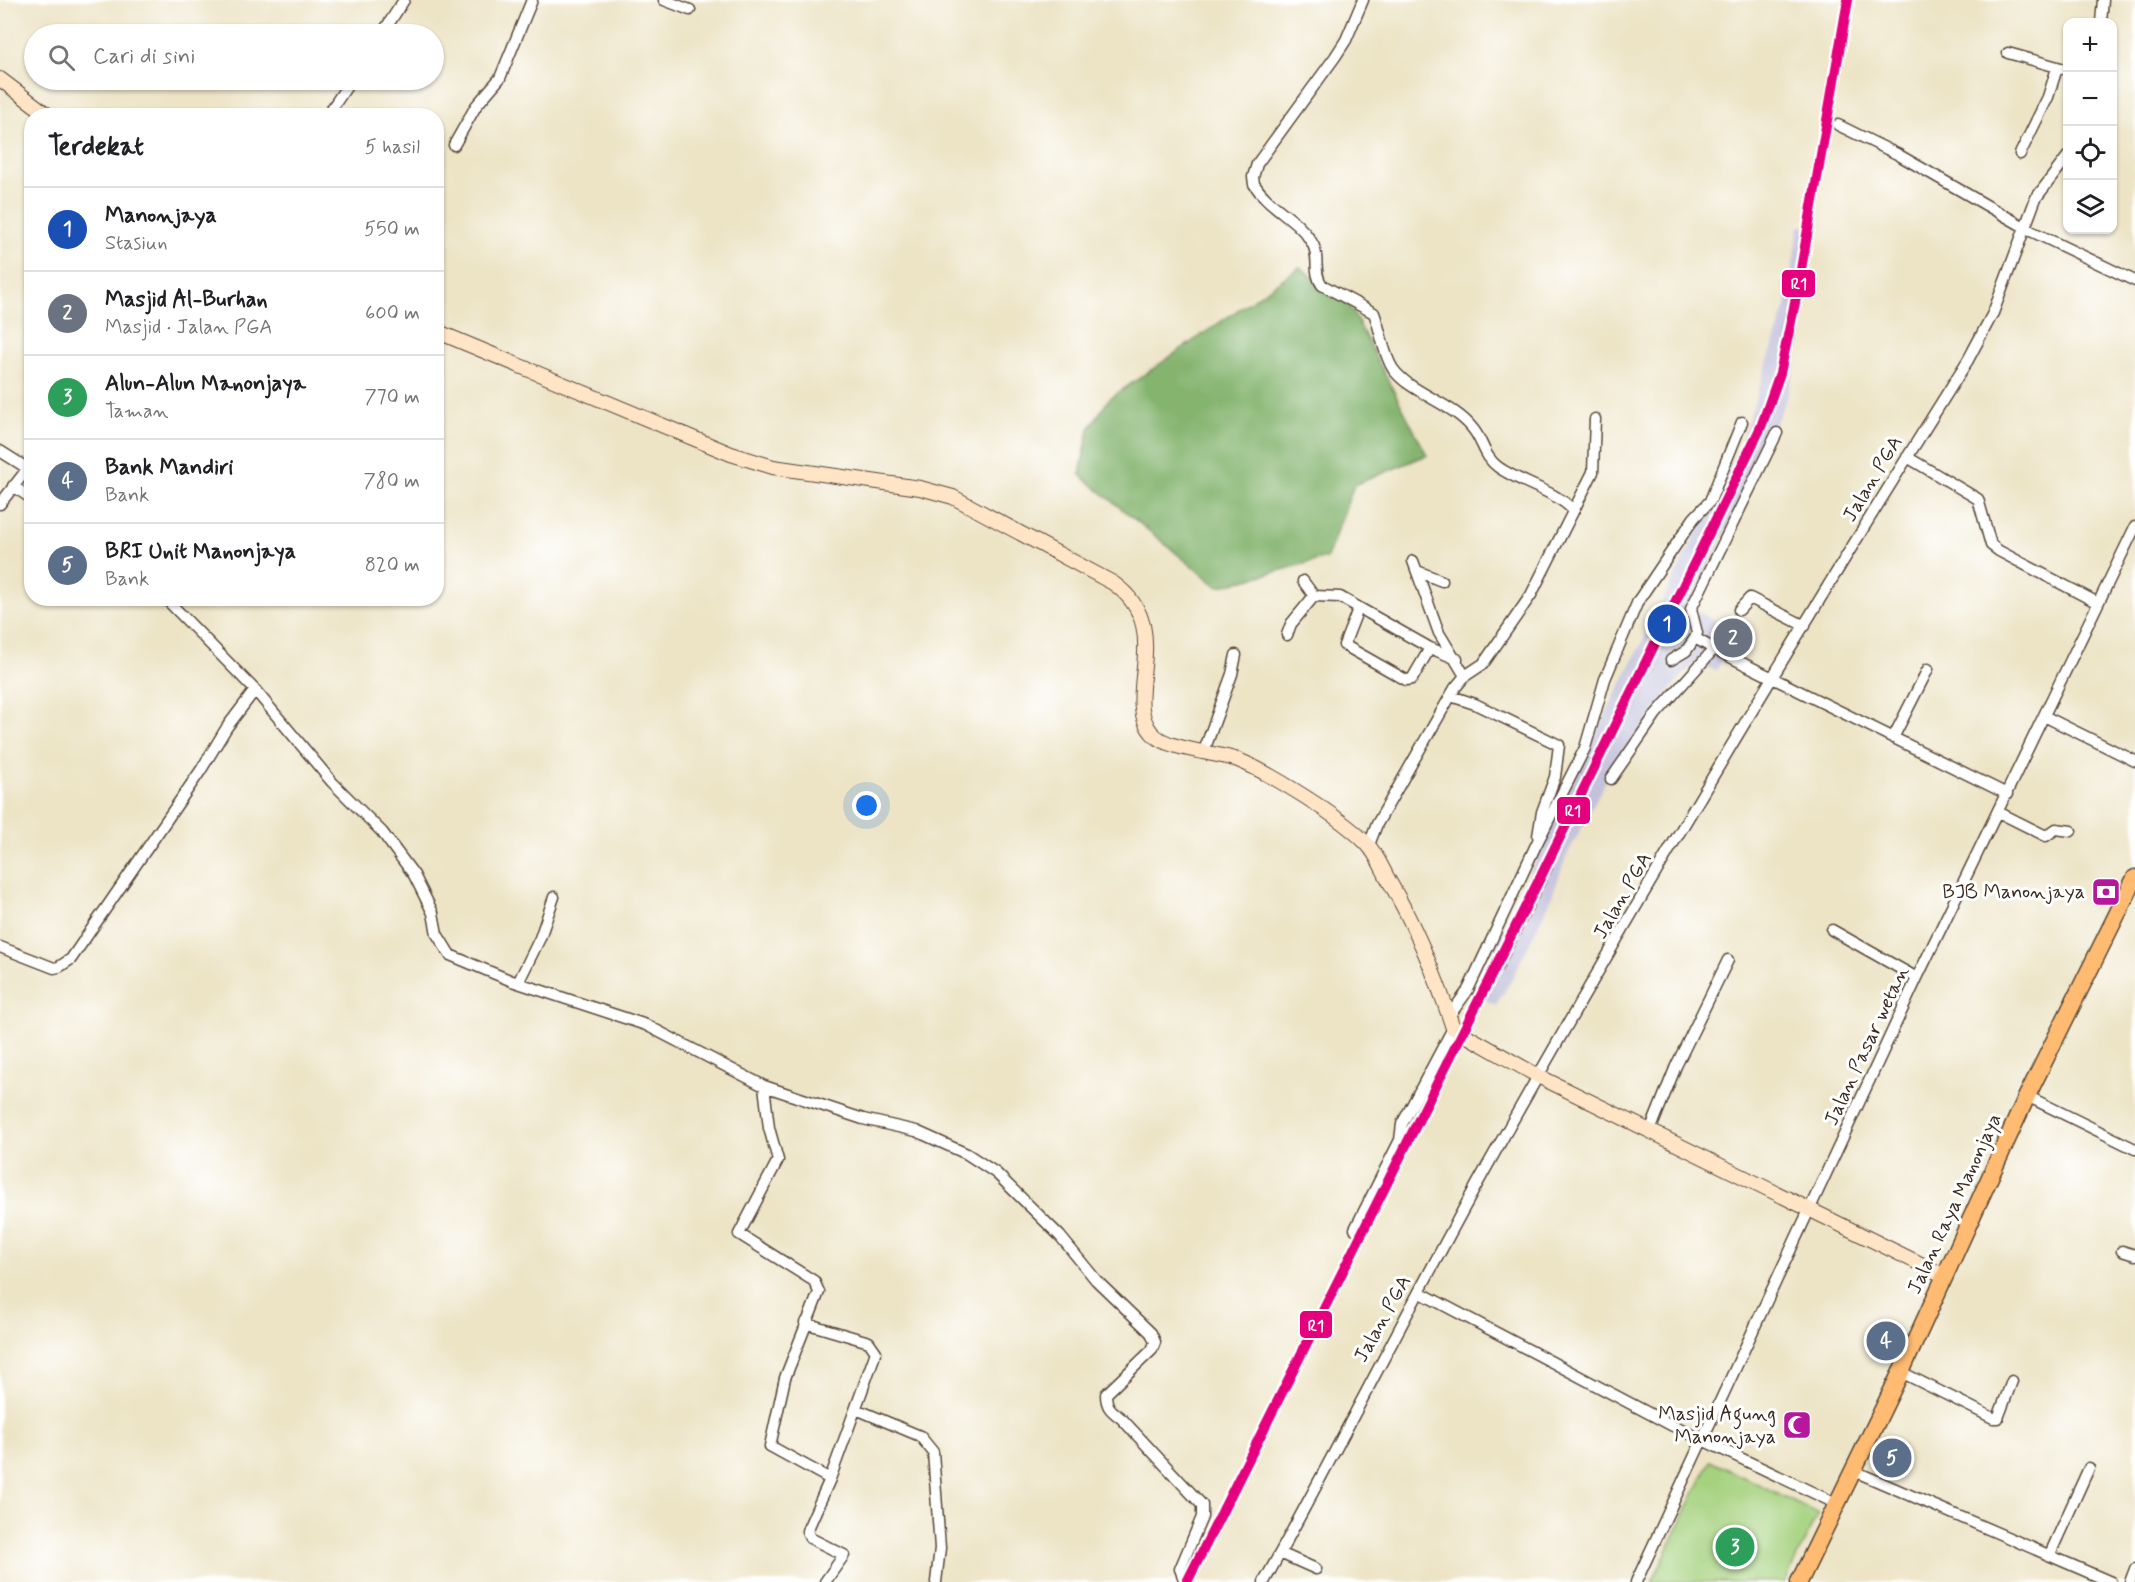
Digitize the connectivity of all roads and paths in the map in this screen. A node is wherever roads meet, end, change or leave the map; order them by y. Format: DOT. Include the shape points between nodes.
graph roads {
  1 [pos="404,0"];
  2 [pos="532,0"];
  3 [pos="664,0"];
  4 [pos="1363,0"];
  5 [pos="2103,0"];
  6 [pos="690,10"];
  7 [pos="2101,18"];
  8 [pos="388,24"];
  9 [pos="2008,53"];
  10 [pos="2062,69"];
  11 [pos="0,78"];
  12 [pos="344,90"];
  13 [pos="39,108"];
  14 [pos="332,108"];
  15 [pos="1838,125"];
  16 [pos="454,145"];
  17 [pos="2020,154"];
  18 [pos="2063,161"];
  19 [pos="2023,231"];
  20 [pos="2135,281"];
  21 [pos="444,334"];
  22 [pos="1595,419"];
  23 [pos="1742,422"];
  24 [pos="1777,433"];
  25 [pos="0,451"];
  26 [pos="1907,457"];
  27 [pos="24,463"];
  28 [pos="24,472"];
  29 [pos="13,486"];
  30 [pos="24,494"];
  31 [pos="0,504"];
  32 [pos="1573,510"];
  33 [pos="2135,527"];
  34 [pos="1442,580"];
  35 [pos="1303,581"];
  36 [pos="1314,596"];
  37 [pos="2097,603"];
  38 [pos="173,606"];
  39 [pos="1358,609"];
  40 [pos="1739,610"];
  41 [pos="1805,626"];
  42 [pos="1287,635"];
  43 [pos="1695,638"];
  44 [pos="1430,648"];
  45 [pos="1714,649"];
  46 [pos="1236,655"];
  47 [pos="1457,659"];
  48 [pos="1671,660"];
  49 [pos="1928,669"];
  50 [pos="1465,676"];
  51 [pos="1772,677"];
  52 [pos="255,690"];
  53 [pos="1451,696"];
  54 [pos="2044,716"];
  55 [pos="1893,738"];
  56 [pos="1204,750"];
  57 [pos="2135,761"];
  58 [pos="1611,779"];
  59 [pos="2007,794"];
  60 [pos="1998,812"];
  61 [pos="2071,831"];
  62 [pos="1369,845"];
  63 [pos="1536,845"];
  64 [pos="2135,878"];
  65 [pos="554,897"];
  66 [pos="1832,930"];
  67 [pos="0,947"];
  68 [pos="1728,960"];
  69 [pos="1917,978"];
  70 [pos="518,983"];
  71 [pos="1451,1021"];
  72 [pos="1538,1076"];
  73 [pos="764,1086"];
  74 [pos="2027,1096"];
  75 [pos="1650,1131"];
  76 [pos="2135,1149"];
  77 [pos="1810,1209"];
  78 [pos="1355,1229"];
  79 [pos="2122,1251"];
  80 [pos="2135,1255"];
  81 [pos="1945,1276"];
  82 [pos="1419,1292"];
  83 [pos="805,1323"];
  84 [pos="1901,1372"];
  85 [pos="2012,1381"];
  86 [pos="856,1409"];
  87 [pos="1702,1439"];
  88 [pos="2089,1468"];
  89 [pos="1854,1471"];
  90 [pos="830,1479"];
  91 [pos="1837,1504"];
  92 [pos="1280,1553"];
  93 [pos="2050,1554"];
  94 [pos="1316,1569"];
  95 [pos="2135,1569"];
  96 [pos="825,1582"];
  97 [pos="936,1582"];
  98 [pos="1185,1582"];
  99 [pos="1264,1582"];
  100 [pos="1637,1582"];
  101 [pos="1799,1582"];
  102 [pos="2110,1582"];
  103 [pos="2130,1582"];
  1 -- 8 [label="street"];
  2 -- 16 [label="street" via="500,78 476,106"];
  3 -- 6 [label="street"];
  4 -- 32 [label="street" via="1341,48 1257,164 1252,177 1254,184 1310,238 1317,253 1317,278 1322,285 1374,313 1383,335 1385,356 1395,371 1452,408 1474,430 1497,466"];
  5 -- 7 [label="street"];
  9 -- 10 [label="street"];
  10 -- 17 [label="street"];
  11 -- 13 [label="main road"];
  12 -- 14 [label="street"];
  15 -- 19 [label="street" via="1897,154"];
  18 -- 19 [label="street, Jalan PGA" via="2036,198"];
  19 -- 20 [label="street"];
  19 -- 26 [label="street, Jalan PGA" via="1993,313"];
  21 -- 56 [label="main road" via="731,454 773,467 920,488 953,497 993,517 1129,594 1138,609 1145,640 1143,709 1152,733 1162,740"];
  22 -- 32 [label="street" via="1594,468"];
  23 -- 63 [label="street" via="1710,501 1694,518 1638,601 1605,679 1585,748"];
  24 -- 43 [label="street" via="1694,603"];
  25 -- 27 [label="street"];
  26 -- 37 [label="street" via="1978,499 1991,544 1999,551"];
  26 -- 41 [label="street, Jalan PGA"];
  28 -- 29 [label="street"];
  29 -- 30 [label="street"];
  29 -- 31 [label="street"];
  32 -- 50 [label="street" via="1516,620 1484,664"];
  33 -- 37 [label="street, Jalan Pasar wetan"];
  34 -- 47 [label="street" via="1415,566 1439,633"];
  35 -- 36 [label="street"];
  36 -- 39 [label="street" via="1340,597"];
  36 -- 42 [label="street"];
  37 -- 54 [label="street, Jalan Pasar wetan"];
  38 -- 52 [label="street"];
  39 -- 44 [label="street"];
  39 -- 44 [label="street" via="1344,645 1406,680 1412,679"];
  40 -- 41 [label="street" via="1750,598"];
  41 -- 51 [label="street, Jalan PGA"];
  43 -- 45 [label="street"];
  43 -- 48 [label="street" via="1686,651"];
  44 -- 47 [label="street"];
  45 -- 51 [label="street"];
  45 -- 58 [label="street" via="1656,714"];
  46 -- 56 [label="street"];
  47 -- 50 [label="street"];
  49 -- 55 [label="street"];
  50 -- 53 [label="street"];
  51 -- 55 [label="street"];
  51 -- 72 [label="street, Jalan PGA"];
  52 -- 67 [label="street" via="71,959 54,968"];
  52 -- 70 [label="street" via="332,782 382,832 414,875 433,913 437,934 450,955"];
  53 -- 62 [label="street" via="1377,824"];
  53 -- 63 [label="street" via="1476,704 1559,745 1555,777 1542,812"];
  54 -- 57 [label="street"];
  54 -- 59 [label="street, Jalan Pasar wetan"];
  55 -- 59 [label="street"];
  56 -- 62 [label="main road" via="1240,761 1286,786 1345,824"];
  59 -- 60 [label="street, Jalan Pasar wetan"];
  60 -- 61 [label="street" via="2046,836 2056,829"];
  60 -- 69 [label="street, Jalan Pasar wetan"];
  62 -- 71 [label="main road" via="1426,952"];
  63 -- 71 [label="street"];
  64 -- 74 [label="main road, Jalan Raya Manonjaya"];
  65 -- 70 [label="street"];
  66 -- 69 [label="street"];
  68 -- 75 [label="street" via="1676,1066"];
  69 -- 77 [label="street, Jalan Pasar wetan"];
  70 -- 73 [label="street" via="646,1025"];
  71 -- 72 [label="main road"];
  71 -- 78 [label="street" via="1402,1124 1400,1140"];
  72 -- 75 [label="main road"];
  72 -- 82 [label="street, Jalan PGA"];
  73 -- 83 [label="street" via="778,1160 739,1234 817,1284 818,1296"];
  73 -- 98 [label="street" via="863,1119 916,1131 996,1173 1151,1333 1155,1341 1152,1350 1106,1394 1106,1402 1202,1505 1202,1518 1180,1569"];
  74 -- 76 [label="street"];
  74 -- 81 [label="main road, Jalan Raya Manonjaya"];
  75 -- 77 [label="main road"];
  77 -- 81 [label="main road"];
  77 -- 87 [label="street, Jalan Pasar wetan"];
  79 -- 80 [label="street"];
  81 -- 84 [label="main road, Jalan Raya Manonjaya"];
  82 -- 87 [label="street"];
  82 -- 92 [label="street, Jalan PGA"];
  83 -- 86 [label="street" via="865,1340 875,1347 876,1358"];
  83 -- 90 [label="street" via="785,1378 770,1446"];
  84 -- 85 [label="street" via="1993,1418 1998,1418"];
  84 -- 89 [label="main road, Jalan Raya Manonjaya"];
  86 -- 90 [label="street"];
  86 -- 97 [label="street" via="920,1436 933,1452 940,1548"];
  87 -- 91 [label="street"];
  87 -- 100 [label="street, Jalan Pasar wetan"];
  88 -- 93 [label="street"];
  89 -- 91 [label="main road, Jalan Raya Manonjaya"];
  89 -- 93 [label="street"];
  90 -- 96 [label="street" via="807,1533 844,1555"];
  91 -- 101 [label="main road, Jalan Raya Manonjaya"];
  92 -- 94 [label="street"];
  92 -- 99 [label="street, Jalan PGA"];
  93 -- 102 [label="street"];
  95 -- 103 [label="street"];
}
